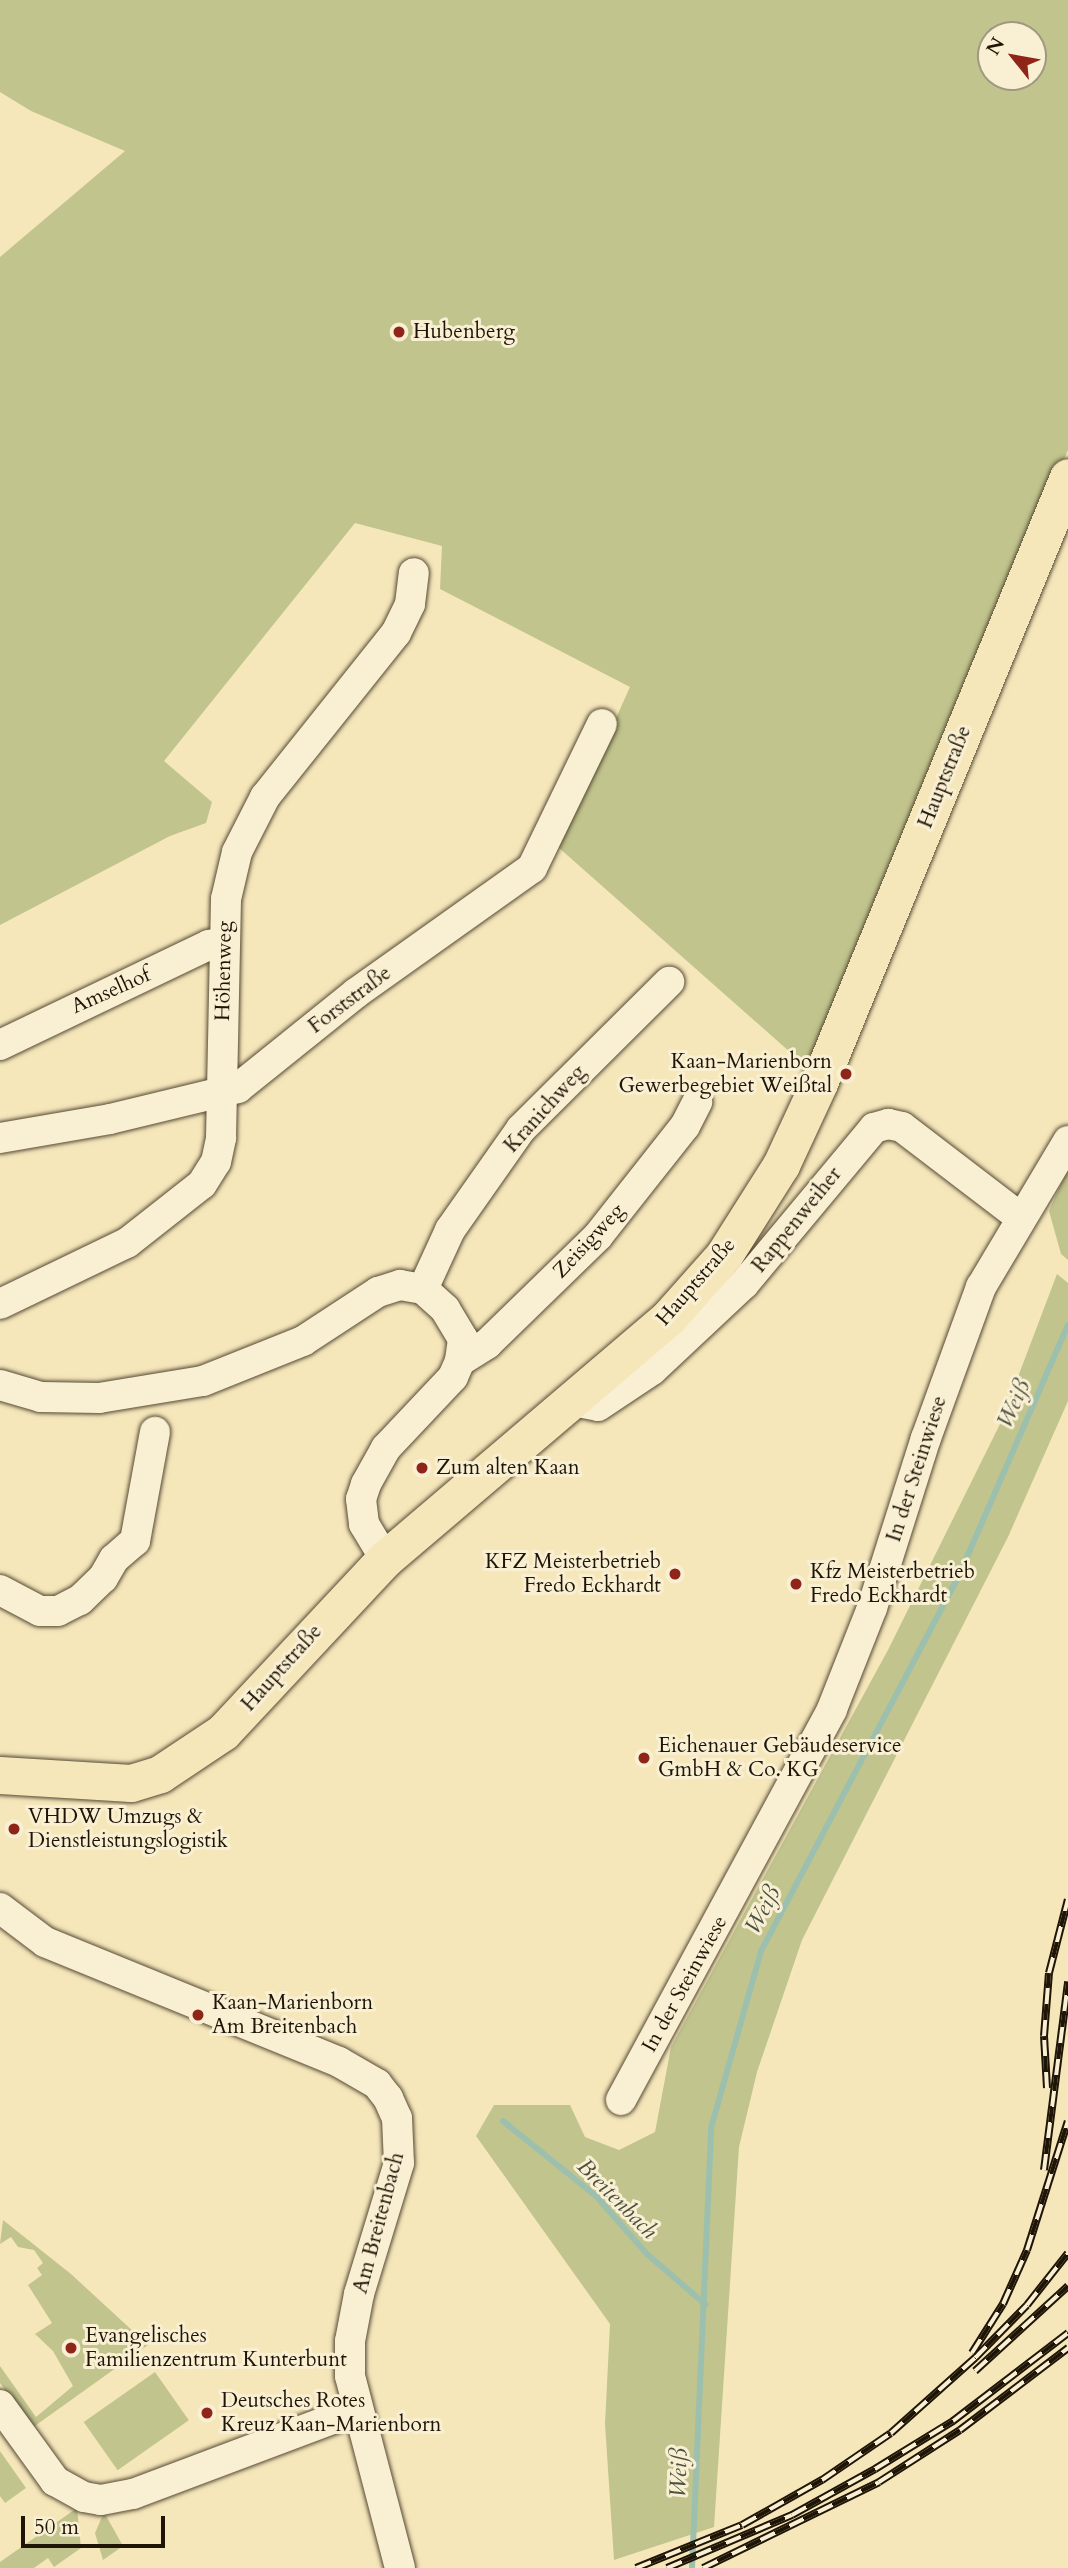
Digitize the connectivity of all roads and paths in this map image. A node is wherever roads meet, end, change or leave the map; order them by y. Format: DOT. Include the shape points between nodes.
graph roads {
  1 [pos="1068,477"];
  2 [pos="414,573"];
  3 [pos="603,724"];
  4 [pos="225,943"];
  5 [pos="669,982"];
  6 [pos="0,1045"];
  7 [pos="221,1094"];
  8 [pos="697,1102"];
  9 [pos="0,1138"];
  10 [pos="1068,1141"];
  11 [pos="1021,1218"];
  12 [pos="423,1289"];
  13 [pos="0,1304"];
  14 [pos="460,1361"];
  15 [pos="0,1385"];
  16 [pos="573,1401"];
  17 [pos="155,1432"];
  18 [pos="385,1559"];
  19 [pos="0,1590"];
  20 [pos="0,1776"];
  21 [pos="0,1909"];
  22 [pos="621,2100"];
  23 [pos="0,2405"];
  24 [pos="356,2410"];
  25 [pos="400,2568"];
  1 -- 16 [label="main road, Hauptstraße" via="832,1053 781,1165 724,1255 669,1317"];
  2 -- 4 [label="street, Höhenweg" via="410,604 396,633 251,816 228,881"];
  3 -- 7 [label="street, Forststraße" via="532,868 356,993 238,1088"];
  4 -- 6 [label="street, Amselhof" via="209,945"];
  4 -- 7 [label="street, Höhenweg"];
  5 -- 12 [label="street, Kranichweg" via="522,1129 450,1230"];
  7 -- 9 [label="street, Forststraße"];
  7 -- 13 [label="street, Höhenweg" via="219,1150 202,1184 127,1243"];
  8 -- 14 [label="street, Zeisigweg" via="685,1126 598,1236 487,1344"];
  10 -- 11 [label="street, In der Steinwiese"];
  11 -- 16 [label="street, Rappenweiher" via="902,1127 874,1128 744,1284 652,1370 598,1406"];
  11 -- 22 [label="street, In der Steinwiese" via="981,1287 926,1438 872,1608 832,1709"];
  12 -- 14 [label="street" via="445,1309 463,1339"];
  12 -- 15 [label="street" via="400,1284 378,1292 303,1341 203,1381 99,1398 41,1397"];
  14 -- 18 [label="street" via="447,1383 386,1448 360,1499 364,1524"];
  16 -- 18 [label="main road, Hauptstraße"];
  17 -- 19 [label="street" via="135,1541 114,1559 103,1577 80,1600 58,1611 40,1611"];
  18 -- 20 [label="main road, Hauptstraße" via="223,1732 160,1774 131,1783"];
  21 -- 24 [label="street, Am Breitenbach" via="45,1942 339,2062 377,2084 388,2098 397,2118 399,2163 350,2341"];
  23 -- 24 [label="street" via="55,2481 100,2500 134,2494"];
  24 -- 25 [label="street, Am Breitenbach"];
}
